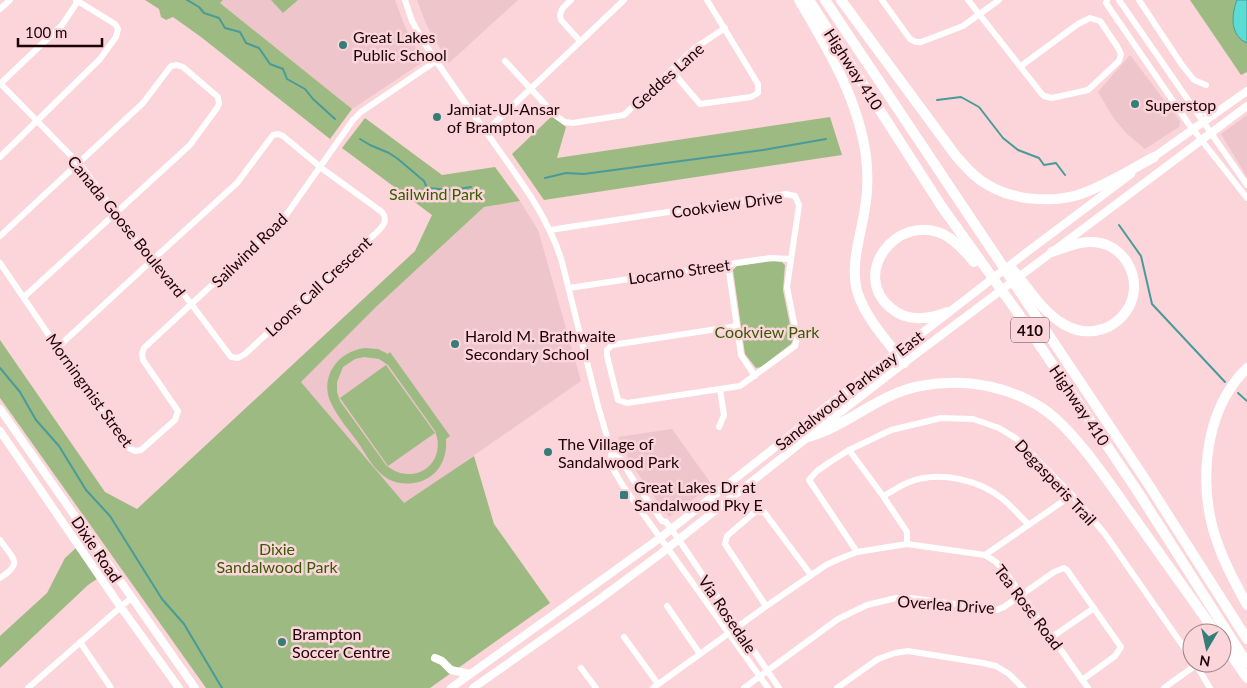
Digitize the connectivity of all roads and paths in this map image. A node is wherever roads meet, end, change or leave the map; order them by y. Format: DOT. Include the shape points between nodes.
graph roads {
  1 [pos="10,0"];
  2 [pos="405,0"];
  3 [pos="571,0"];
  4 [pos="624,0"];
  5 [pos="707,0"];
  6 [pos="799,0"];
  7 [pos="809,0"];
  8 [pos="825,0"];
  9 [pos="841,0"];
  10 [pos="882,0"];
  11 [pos="968,0"];
  12 [pos="999,0"];
  13 [pos="1107,0"];
  14 [pos="1119,0"];
  15 [pos="1139,0"];
  16 [pos="77,1"];
  17 [pos="0,9"];
  18 [pos="980,14"];
  19 [pos="725,28"];
  20 [pos="580,42"];
  21 [pos="436,61"];
  22 [pos="505,62"];
  23 [pos="1020,66"];
  24 [pos="672,70"];
  25 [pos="0,83"];
  26 [pos="1206,85"];
  27 [pos="532,88"];
  28 [pos="1247,91"];
  29 [pos="1191,104"];
  30 [pos="1247,106"];
  31 [pos="1217,111"];
  32 [pos="36,120"];
  33 [pos="1202,122"];
  34 [pos="1192,129"];
  35 [pos="485,132"];
  36 [pos="1210,133"];
  37 [pos="1201,140"];
  38 [pos="0,157"];
  39 [pos="1154,157"];
  40 [pos="78,162"];
  41 [pos="320,167"];
  42 [pos="1247,185"];
  43 [pos="1247,198"];
  44 [pos="116,213"];
  45 [pos="550,230"];
  46 [pos="0,236"];
  47 [pos="1052,252"];
  48 [pos="996,254"];
  49 [pos="790,259"];
  50 [pos="153,260"];
  51 [pos="0,263"];
  52 [pos="728,264"];
  53 [pos="569,288"];
  54 [pos="24,297"];
  55 [pos="192,305"];
  56 [pos="948,312"];
  57 [pos="1018,313"];
  58 [pos="737,326"];
  59 [pos="58,347"];
  60 [pos="896,353"];
  61 [pos="904,363"];
  62 [pos="1247,368"];
  63 [pos="755,376"];
  64 [pos="720,389"];
  65 [pos="0,409"];
  66 [pos="719,427"];
  67 [pos="0,430"];
  68 [pos="808,437"];
  69 [pos="611,450"];
  70 [pos="849,450"];
  71 [pos="1072,495"];
  72 [pos="883,496"];
  73 [pos="1028,525"];
  74 [pos="672,529"];
  75 [pos="660,538"];
  76 [pos="0,540"];
  77 [pos="679,540"];
  78 [pos="907,544"];
  79 [pos="668,548"];
  80 [pos="857,552"];
  81 [pos="985,555"];
  82 [pos="811,576"];
  83 [pos="0,578"];
  84 [pos="1022,594"];
  85 [pos="131,598"];
  86 [pos="1247,605"];
  87 [pos="120,606"];
  88 [pos="667,606"];
  89 [pos="766,606"];
  90 [pos="1094,608"];
  91 [pos="1209,623"];
  92 [pos="738,628"];
  93 [pos="729,634"];
  94 [pos="624,637"];
  95 [pos="1052,637"];
  96 [pos="1247,639"];
  97 [pos="80,642"];
  98 [pos="1182,645"];
  99 [pos="700,654"];
  100 [pos="1232,656"];
  101 [pos="435,658"];
  102 [pos="1247,663"];
  103 [pos="581,668"];
  104 [pos="767,672"];
  105 [pos="1182,672"];
  106 [pos="1201,673"];
  107 [pos="470,674"];
  108 [pos="760,676"];
  109 [pos="1247,678"];
  110 [pos="1082,680"];
  111 [pos="656,686"];
  112 [pos="28,688"];
  113 [pos="112,688"];
  114 [pos="179,688"];
  115 [pos="195,688"];
  116 [pos="453,688"];
  117 [pos="473,688"];
  118 [pos="596,688"];
  119 [pos="744,688"];
  120 [pos="768,688"];
  121 [pos="779,688"];
  122 [pos="837,688"];
  123 [pos="1023,688"];
  124 [pos="1088,688"];
  125 [pos="1164,688"];
  126 [pos="1210,688"];
  1 -- 17 [label="street"];
  2 -- 21 [label="street, Via Rosedale" via="416,30"];
  3 -- 20 [label="street" via="560,16"];
  4 -- 20 [label="street"];
  5 -- 19 [label="street"];
  6 -- 60 [label="highway" via="846,85 861,130 868,182 855,275 864,308"];
  7 -- 57 [label="highway, Highway 410 / 410" via="942,207"];
  8 -- 48 [label="highway, Highway 410 / 410"];
  9 -- 39 [label="highway" via="956,156 979,179 994,188 1039,199 1066,198 1093,189"];
  10 -- 18 [label="street" via="910,39 916,42 957,30"];
  11 -- 18 [label="street"];
  12 -- 18 [label="street"];
  13 -- 34 [label="street"];
  14 -- 29 [label="street"];
  15 -- 26 [label="street" via="1194,80"];
  16 -- 25 [label="street" via="62,25"];
  16 -- 32 [label="street" via="115,24 118,34 100,59"];
  18 -- 23 [label="street"];
  19 -- 24 [label="street, Geddes Lane"];
  19 -- 24 [label="street" via="758,84 755,96 700,104"];
  20 -- 27 [label="street"];
  21 -- 35 [label="street, Via Rosedale"];
  21 -- 41 [label="street, Sailwind Road" via="360,112"];
  22 -- 27 [label="street, Geddes Lane"];
  23 -- 23 [label="street" via="1044,96 1056,98 1088,90 1116,65 1121,54 1100,22 1090,18"];
  24 -- 27 [label="street, Geddes Lane" via="624,114 573,123 560,119"];
  25 -- 32 [label="street, Canada Goose Boulevard"];
  27 -- 35 [label="street"];
  28 -- 31 [label="main road, Sandalwood Parkway East"];
  29 -- 31 [label="main road" via="1206,112"];
  29 -- 33 [label="street"];
  30 -- 36 [label="main road, Sandalwood Parkway East"];
  31 -- 33 [label="main road, Sandalwood Parkway East"];
  32 -- 38 [label="street"];
  32 -- 40 [label="street, Canada Goose Boulevard"];
  33 -- 34 [label="main road, Sandalwood Parkway East"];
  33 -- 36 [label="street"];
  34 -- 37 [label="street"];
  34 -- 39 [label="main road, Sandalwood Parkway East"];
  35 -- 45 [label="street, Via Rosedale"];
  36 -- 37 [label="main road, Sandalwood Parkway East"];
  36 -- 42 [label="street"];
  37 -- 43 [label="street"];
  37 -- 47 [label="main road, Sandalwood Parkway East"];
  39 -- 56 [label="main road, Sandalwood Parkway East"];
  40 -- 44 [label="street, Canada Goose Boulevard"];
  40 -- 44 [label="street" via="143,103 171,66 183,67 218,97 217,108 194,140"];
  40 -- 46 [label="street"];
  41 -- 50 [label="street" via="283,136 273,135 237,183"];
  41 -- 55 [label="street, Sailwind Road" via="284,218"];
  41 -- 55 [label="street, Loons Call Crescent" via="382,212 386,219 383,226 240,357 228,356"];
  44 -- 50 [label="street, Canada Goose Boulevard"];
  44 -- 54 [label="street"];
  45 -- 49 [label="street, Cookview Drive" via="789,194 795,196 799,205"];
  45 -- 53 [label="street, Via Rosedale"];
  47 -- 48 [label="highway" via="1074,244 1093,242 1121,254 1130,267 1135,284 1132,301 1124,316 1110,326 1092,331 1066,326 1043,308 1006,261"];
  47 -- 61 [label="main road, Sandalwood Parkway East"];
  48 -- 96 [label="highway, Highway 410 / 410"];
  49 -- 52 [label="street, Locarno Street" via="770,258"];
  49 -- 63 [label="street, Cookview Drive" via="787,287 797,342"];
  50 -- 55 [label="street, Canada Goose Boulevard"];
  50 -- 59 [label="street"];
  51 -- 54 [label="street, Morningmist Street"];
  52 -- 53 [label="street, Locarno Street"];
  52 -- 58 [label="street"];
  53 -- 69 [label="street, Via Rosedale"];
  54 -- 59 [label="street, Morningmist Street"];
  55 -- 59 [label="street, Morningmist Street" via="142,352 143,360 178,411 175,420 141,450 129,448"];
  56 -- 57 [label="highway" via="928,318 912,318 896,312 885,303 878,291 876,269 890,242 903,234 922,230 947,237 966,252 1007,306"];
  56 -- 60 [label="main road, Sandalwood Parkway East"];
  57 -- 102 [label="highway, Highway 410 / 410"];
  58 -- 63 [label="street" via="743,360"];
  58 -- 64 [label="street, Cookview Drive" via="615,344 606,353 617,397 623,403"];
  60 -- 61 [label="highway"];
  60 -- 74 [label="main road, Sandalwood Parkway East"];
  61 -- 68 [label="main road, Sandalwood Parkway East"];
  62 -- 86 [label="highway" via="1227,394 1216,416 1206,480 1216,539"];
  63 -- 64 [label="street, Cookview Drive" via="740,386"];
  64 -- 66 [label="street" via="724,415"];
  65 -- 85 [label="main road, Dixie Road"];
  67 -- 87 [label="main road, Dixie Road"];
  68 -- 77 [label="main road, Sandalwood Parkway East"];
  68 -- 91 [label="highway" via="824,433 893,394 918,386 969,383 1022,398 1054,417 1070,433"];
  69 -- 74 [label="street, Via Rosedale" via="620,458 662,521"];
  69 -- 75 [label="street, Via Rosedale" via="612,467"];
  70 -- 71 [label="street, Degasperis Trail" via="891,430 942,418 973,419 999,428 1017,439"];
  70 -- 72 [label="street"];
  70 -- 80 [label="street, Degasperis Trail" via="809,480"];
  71 -- 73 [label="street"];
  71 -- 98 [label="street, Degasperis Trail" via="1105,534"];
  72 -- 73 [label="street" via="908,483 927,478 970,482 1004,500"];
  72 -- 78 [label="street" via="907,532"];
  73 -- 81 [label="street"];
  74 -- 75 [label="main road, Sandalwood Parkway East"];
  74 -- 77 [label="street, Via Rosedale"];
  75 -- 79 [label="street, Via Rosedale"];
  75 -- 107 [label="main road, Sandalwood Parkway East"];
  76 -- 83 [label="street" via="15,565"];
  77 -- 79 [label="main road, Sandalwood Parkway East"];
  77 -- 92 [label="street, Via Rosedale"];
  78 -- 80 [label="street, Tea Rose Road"];
  78 -- 81 [label="street, Tea Rose Road"];
  79 -- 93 [label="street, Via Rosedale"];
  79 -- 117 [label="main road, Sandalwood Parkway East"];
  80 -- 82 [label="street, Tea Rose Road"];
  81 -- 84 [label="street, Tea Rose Road" via="996,562"];
  82 -- 89 [label="street, Tea Rose Road"];
  82 -- 89 [label="street" via="764,512 756,511 724,542"];
  84 -- 90 [label="street, Overlea Drive" via="1064,568"];
  84 -- 95 [label="street, Tea Rose Road"];
  84 -- 104 [label="street, Overlea Drive" via="997,610 911,598 881,601 838,619"];
  85 -- 87 [label="street"];
  85 -- 115 [label="main road, Dixie Road"];
  87 -- 97 [label="street"];
  87 -- 114 [label="main road, Dixie Road"];
  88 -- 99 [label="street"];
  89 -- 92 [label="street, Tea Rose Road"];
  90 -- 95 [label="street"];
  90 -- 110 [label="street" via="1121,647 1115,656"];
  92 -- 93 [label="street, Tea Rose Road"];
  92 -- 104 [label="street, Via Rosedale"];
  93 -- 99 [label="street, Tea Rose Road"];
  93 -- 108 [label="street, Via Rosedale"];
  94 -- 111 [label="street"];
  95 -- 110 [label="street, Tea Rose Road"];
  97 -- 112 [label="street"];
  97 -- 113 [label="street"];
  99 -- 111 [label="street, Tea Rose Road"];
  100 -- 109 [label="highway"];
  101 -- 107 [label="main road" via="452,670"];
  103 -- 118 [label="street"];
  104 -- 108 [label="street, Overlea Drive"];
  104 -- 121 [label="street, Via Rosedale"];
  105 -- 125 [label="street"];
  106 -- 126 [label="street, Degasperis Trail"];
  107 -- 116 [label="main road, Sandalwood Parkway East"];
  108 -- 119 [label="street, Overlea Drive"];
  108 -- 120 [label="street, Via Rosedale"];
  110 -- 124 [label="street, Tea Rose Road"];
  122 -- 123 [label="street" via="878,659 914,651 996,666"];
}
